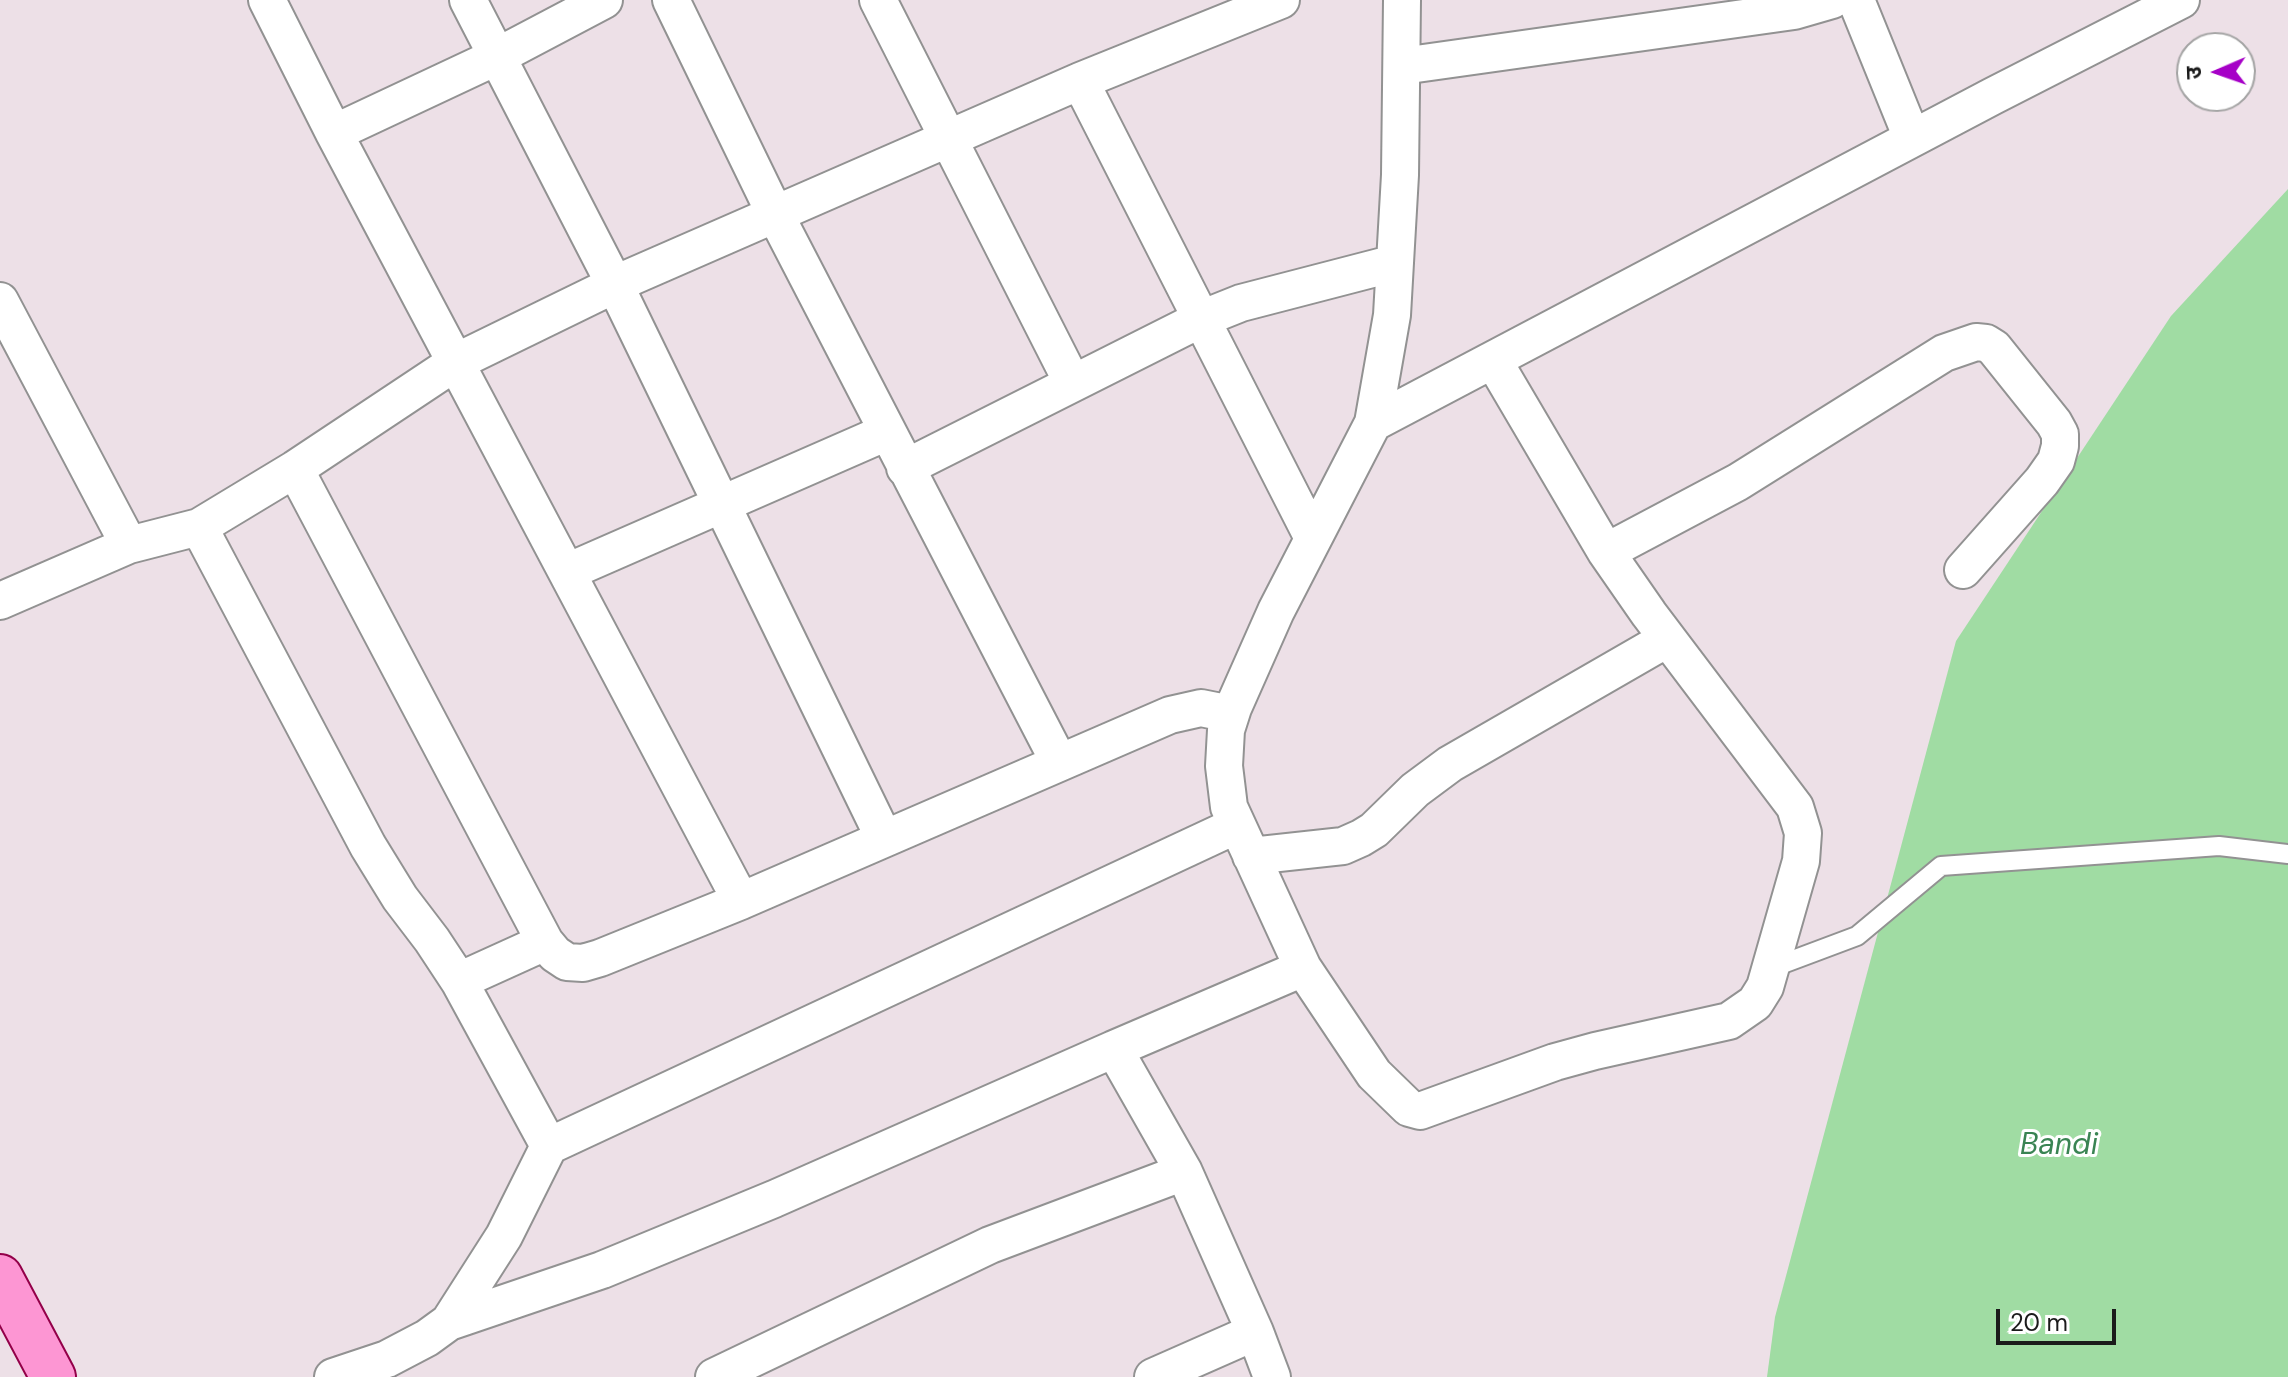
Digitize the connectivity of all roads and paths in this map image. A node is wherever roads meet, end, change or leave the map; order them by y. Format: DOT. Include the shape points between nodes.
graph roads {
  1 [pos="267,0"];
  2 [pos="468,0"];
  3 [pos="604,0"];
  4 [pos="671,0"];
  5 [pos="878,0"];
  6 [pos="1281,0"];
  7 [pos="1402,0"];
  8 [pos="1832,0"];
  9 [pos="1856,0"];
  10 [pos="2181,0"];
  11 [pos="496,57"];
  12 [pos="1402,66"];
  13 [pos="1080,81"];
  14 [pos="334,133"];
  15 [pos="1912,138"];
  16 [pos="947,139"];
  17 [pos="776,216"];
  18 [pos="1395,263"];
  19 [pos="615,285"];
  20 [pos="0,301"];
  21 [pos="1201,319"];
  22 [pos="1493,360"];
  23 [pos="456,362"];
  24 [pos="1072,382"];
  25 [pos="1373,423"];
  26 [pos="887,432"];
  27 [pos="905,468"];
  28 [pos="295,469"];
  29 [pos="722,506"];
  30 [pos="199,527"];
  31 [pos="1313,538"];
  32 [pos="129,545"];
  33 [pos="1606,552"];
  34 [pos="1963,570"];
  35 [pos="567,572"];
  36 [pos="0,601"];
  37 [pos="1667,639"];
  38 [pos="1231,714"];
  39 [pos="1059,762"];
  40 [pos="884,838"];
  41 [pos="1244,840"];
  42 [pos="2288,854"];
  43 [pos="741,901"];
  44 [pos="545,942"];
  45 [pos="1303,968"];
  46 [pos="1769,969"];
  47 [pos="459,981"];
  48 [pos="1114,1049"];
  49 [pos="549,1146"];
  50 [pos="1184,1172"];
  51 [pos="0,1277"];
  52 [pos="449,1322"];
  53 [pos="1255,1332"];
  54 [pos="53,1377"];
  55 [pos="333,1377"];
  56 [pos="714,1377"];
  57 [pos="1153,1377"];
  58 [pos="1272,1377"];
  1 -- 14 [label="street"];
  2 -- 11 [label="street"];
  3 -- 11 [label="street"];
  4 -- 17 [label="street"];
  5 -- 16 [label="street"];
  6 -- 13 [label="street"];
  7 -- 12 [label="street"];
  8 -- 12 [label="street" via="1794,11"];
  9 -- 15 [label="street"];
  10 -- 15 [label="street"];
  11 -- 14 [label="street"];
  11 -- 19 [label="street"];
  12 -- 18 [label="street"];
  13 -- 16 [label="street"];
  13 -- 21 [label="street"];
  14 -- 23 [label="street"];
  15 -- 22 [label="street"];
  16 -- 17 [label="street"];
  16 -- 24 [label="street"];
  17 -- 19 [label="street"];
  17 -- 26 [label="street"];
  18 -- 21 [label="street" via="1241,303"];
  18 -- 25 [label="street" via="1392,315"];
  19 -- 23 [label="street"];
  19 -- 29 [label="street"];
  20 -- 32 [label="street"];
  21 -- 24 [label="street"];
  21 -- 31 [label="street"];
  22 -- 25 [label="street"];
  22 -- 33 [label="street"];
  23 -- 28 [label="street"];
  23 -- 35 [label="street"];
  24 -- 27 [label="street"];
  25 -- 31 [label="street"];
  26 -- 27 [label="street"];
  26 -- 29 [label="street"];
  27 -- 39 [label="street"];
  28 -- 30 [label="street"];
  28 -- 44 [label="street"];
  29 -- 35 [label="street"];
  29 -- 40 [label="street"];
  30 -- 32 [label="street"];
  30 -- 47 [label="street" via="368,846"];
  31 -- 38 [label="street"];
  32 -- 36 [label="street"];
  33 -- 34 [label="street" via="1738,482 1944,353 1976,342 1994,348 2054,423 2060,446 2042,481"];
  33 -- 37 [label="street"];
  35 -- 43 [label="street"];
  37 -- 41 [label="street" via="1450,764 1361,838 1343,846"];
  37 -- 46 [label="street" via="1800,819 1801,861"];
  38 -- 39 [label="street" via="1191,709"];
  38 -- 41 [label="street" via="1224,766 1229,807"];
  39 -- 40 [label="street"];
  40 -- 43 [label="street"];
  41 -- 45 [label="street"];
  41 -- 49 [label="street"];
  42 -- 46 [label="lane" via="2219,846 1941,866 1857,936"];
  43 -- 44 [label="street" via="583,963 567,962"];
  44 -- 47 [label="street"];
  45 -- 46 [label="street" via="1374,1074 1409,1108 1420,1111 1555,1062 1729,1021 1755,1003"];
  45 -- 48 [label="street"];
  47 -- 49 [label="street"];
  48 -- 50 [label="street"];
  48 -- 52 [label="street" via="602,1270"];
  49 -- 52 [label="street" via="504,1236"];
  50 -- 53 [label="street"];
  50 -- 56 [label="street" via="990,1245"];
  51 -- 54 [label="main road"];
  52 -- 55 [label="street" via="387,1359"];
  53 -- 57 [label="street"];
  53 -- 58 [label="street"];
}
